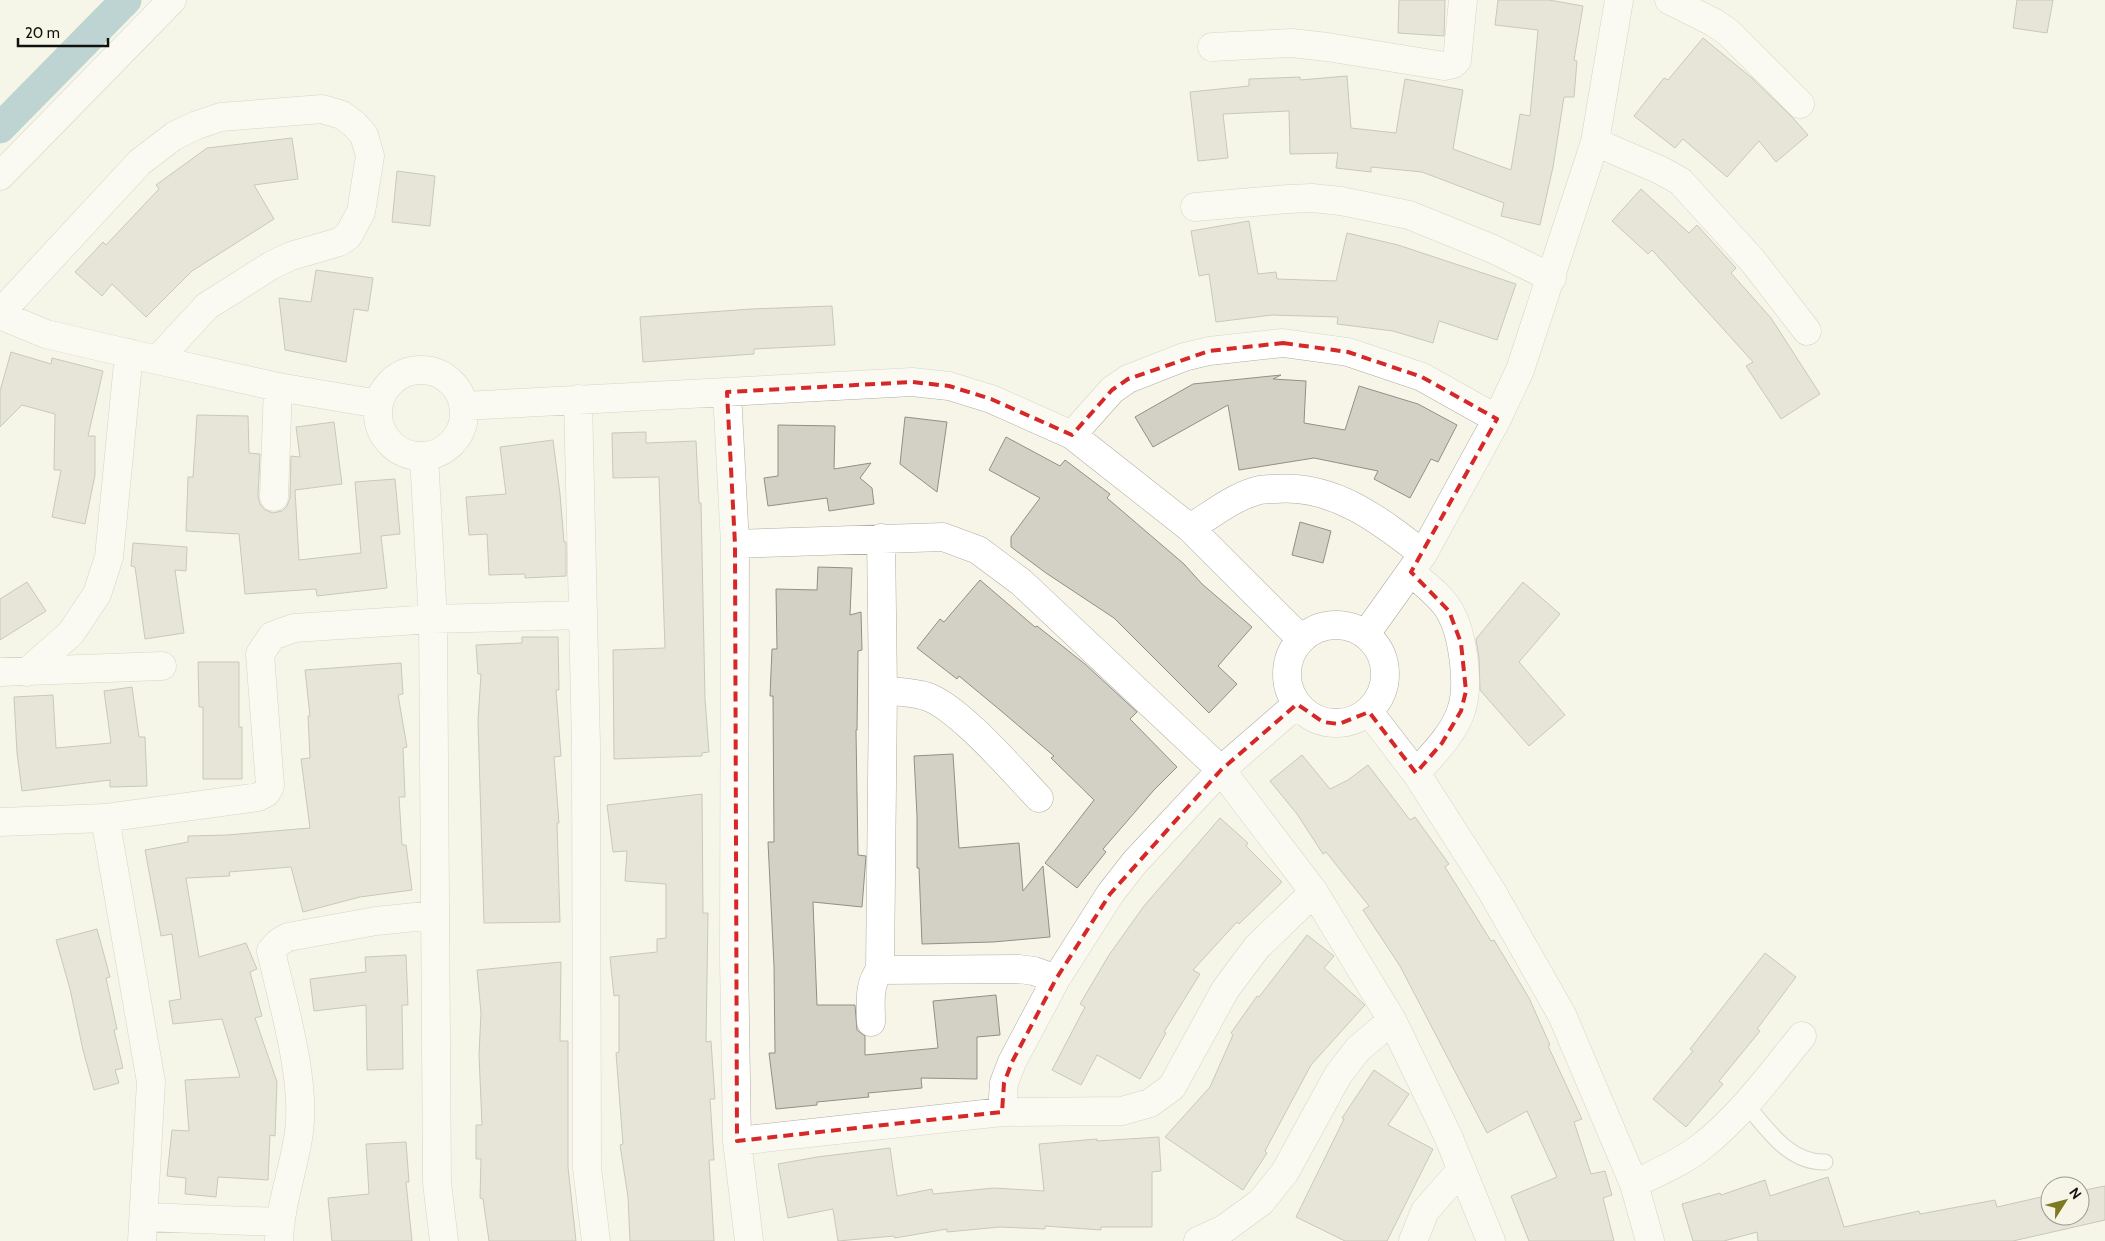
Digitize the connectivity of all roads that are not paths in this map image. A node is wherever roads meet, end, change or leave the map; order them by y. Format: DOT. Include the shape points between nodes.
graph roads {
  1 [pos="172,0"];
  2 [pos="1462,0"];
  3 [pos="1619,0"];
  4 [pos="1668,0"];
  5 [pos="1212,47"];
  6 [pos="1800,104"];
  7 [pos="1595,142"];
  8 [pos="0,176"];
  9 [pos="1195,207"];
  10 [pos="1552,278"];
  11 [pos="0,314"];
  12 [pos="1807,332"];
  13 [pos="129,353"];
  14 [pos="157,360"];
  15 [pos="278,387"];
  16 [pos="727,392"];
  17 [pos="578,400"];
  18 [pos="379,404"];
  19 [pos="464,406"];
  20 [pos="1496,419"];
  21 [pos="1072,435"];
  22 [pos="424,456"];
  23 [pos="274,497"];
  24 [pos="1190,528"];
  25 [pos="881,538"];
  26 [pos="735,544"];
  27 [pos="1417,563"];
  28 [pos="583,615"];
  29 [pos="433,619"];
  30 [pos="1366,634"];
  31 [pos="1301,639"];
  32 [pos="162,666"];
  33 [pos="0,672"];
  34 [pos="27,672"];
  35 [pos="883,690"];
  36 [pos="1297,704"];
  37 [pos="1369,712"];
  38 [pos="1221,770"];
  39 [pos="1416,773"];
  40 [pos="1039,798"];
  41 [pos="105,818"];
  42 [pos="0,822"];
  43 [pos="1314,892"];
  44 [pos="435,915"];
  45 [pos="880,970"];
  46 [pos="1056,978"];
  47 [pos="1392,1020"];
  48 [pos="871,1022"];
  49 [pos="1802,1036"];
  50 [pos="1746,1104"];
  51 [pos="1002,1112"];
  52 [pos="737,1141"];
  53 [pos="1826,1162"];
  54 [pos="1462,1169"];
  55 [pos="1634,1184"];
  56 [pos="143,1229"];
  57 [pos="279,1232"];
  58 [pos="444,1241"];
  59 [pos="596,1241"];
  60 [pos="749,1241"];
  61 [pos="1198,1241"];
  62 [pos="1413,1241"];
  63 [pos="1491,1241"];
  64 [pos="1650,1241"];
  1 -- 8 [label="street"];
  2 -- 5 [label="street" via="1457,60 1444,66 1292,43"];
  3 -- 7 [label="street"];
  4 -- 6 [label="street" via="1728,32"];
  7 -- 10 [label="street"];
  7 -- 12 [label="street" via="1680,182 1746,252"];
  9 -- 10 [label="street" via="1312,198 1341,201 1409,215 1494,249"];
  10 -- 20 [label="street" via="1520,370"];
  11 -- 13 [label="street" via="46,334"];
  11 -- 14 [label="street" via="140,162 174,136 221,117 322,109 342,115 354,124 364,135 370,156 361,212 348,236 272,265 207,306"];
  13 -- 14 [label="street"];
  13 -- 34 [label="street" via="109,557 97,594 72,633"];
  14 -- 15 [label="street"];
  15 -- 18 [label="street"];
  15 -- 23 [label="street"];
  16 -- 17 [label="street"];
  16 -- 21 [label="street" via="912,382 949,386 991,399"];
  16 -- 26 [label="street"];
  17 -- 19 [label="street"];
  17 -- 28 [label="street"];
  18 -- 19 [label="street" via="384,390 394,379 407,372 422,370 436,372 449,380 459,392"];
  18 -- 22 [label="street" via="378,417 388,441 399,450"];
  19 -- 22 [label="street" via="459,434 450,445"];
  20 -- 21 [label="street" via="1422,377 1348,352 1283,343 1201,353 1128,379 1112,390"];
  20 -- 27 [label="street"];
  21 -- 24 [label="street"];
  22 -- 29 [label="street"];
  24 -- 27 [label="street" via="1257,490 1318,491 1347,502 1391,529"];
  24 -- 31 [label="street"];
  25 -- 26 [label="street"];
  25 -- 35 [label="street"];
  25 -- 38 [label="street" via="943,537 978,550 1021,582"];
  26 -- 52 [label="street"];
  27 -- 30 [label="street"];
  27 -- 39 [label="street" via="1434,593 1450,611 1461,643 1466,691 1453,727"];
  28 -- 29 [label="street"];
  28 -- 59 [label="street" via="587,1168"];
  29 -- 41 [label="street" via="294,628 272,636 260,654 270,786 266,793 258,797"];
  29 -- 44 [label="street"];
  30 -- 31 [label="street" via="1350,626 1332,624 1316,628"];
  30 -- 37 [label="street" via="1378,647 1385,663 1385,681 1380,698"];
  31 -- 36 [label="street" via="1291,653 1287,670 1289,688"];
  32 -- 34 [label="street"];
  33 -- 34 [label="street"];
  35 -- 40 [label="street" via="925,696 948,708"];
  35 -- 45 [label="street"];
  36 -- 37 [label="street" via="1323,722 1339,724"];
  36 -- 38 [label="street"];
  37 -- 39 [label="street"];
  38 -- 43 [label="street"];
  38 -- 46 [label="street" via="1135,862"];
  39 -- 55 [label="street" via="1492,890 1562,1015"];
  41 -- 42 [label="street"];
  41 -- 56 [label="street" via="151,1082"];
  43 -- 47 [label="street"];
  43 -- 51 [label="street" via="1257,947 1225,990 1172,1088 1150,1103 1122,1111"];
  44 -- 57 [label="street" via="376,921 288,937 271,951 298,1077 299,1131"];
  44 -- 58 [label="street" via="437,1183"];
  45 -- 46 [label="street" via="1019,969"];
  45 -- 48 [label="street" via="871,988"];
  46 -- 51 [label="street" via="1012,1062 1004,1083"];
  47 -- 54 [label="street"];
  47 -- 61 [label="street" via="1358,1049 1338,1075 1285,1172 1261,1202 1224,1229"];
  49 -- 50 [label="street"];
  50 -- 53 [label="lane" via="1791,1152"];
  50 -- 55 [label="street" via="1702,1147"];
  51 -- 52 [label="street"];
  52 -- 60 [label="street"];
  54 -- 62 [label="street" via="1425,1211"];
  54 -- 63 [label="street"];
  55 -- 64 [label="street"];
  56 -- 57 [label="street"];
}
